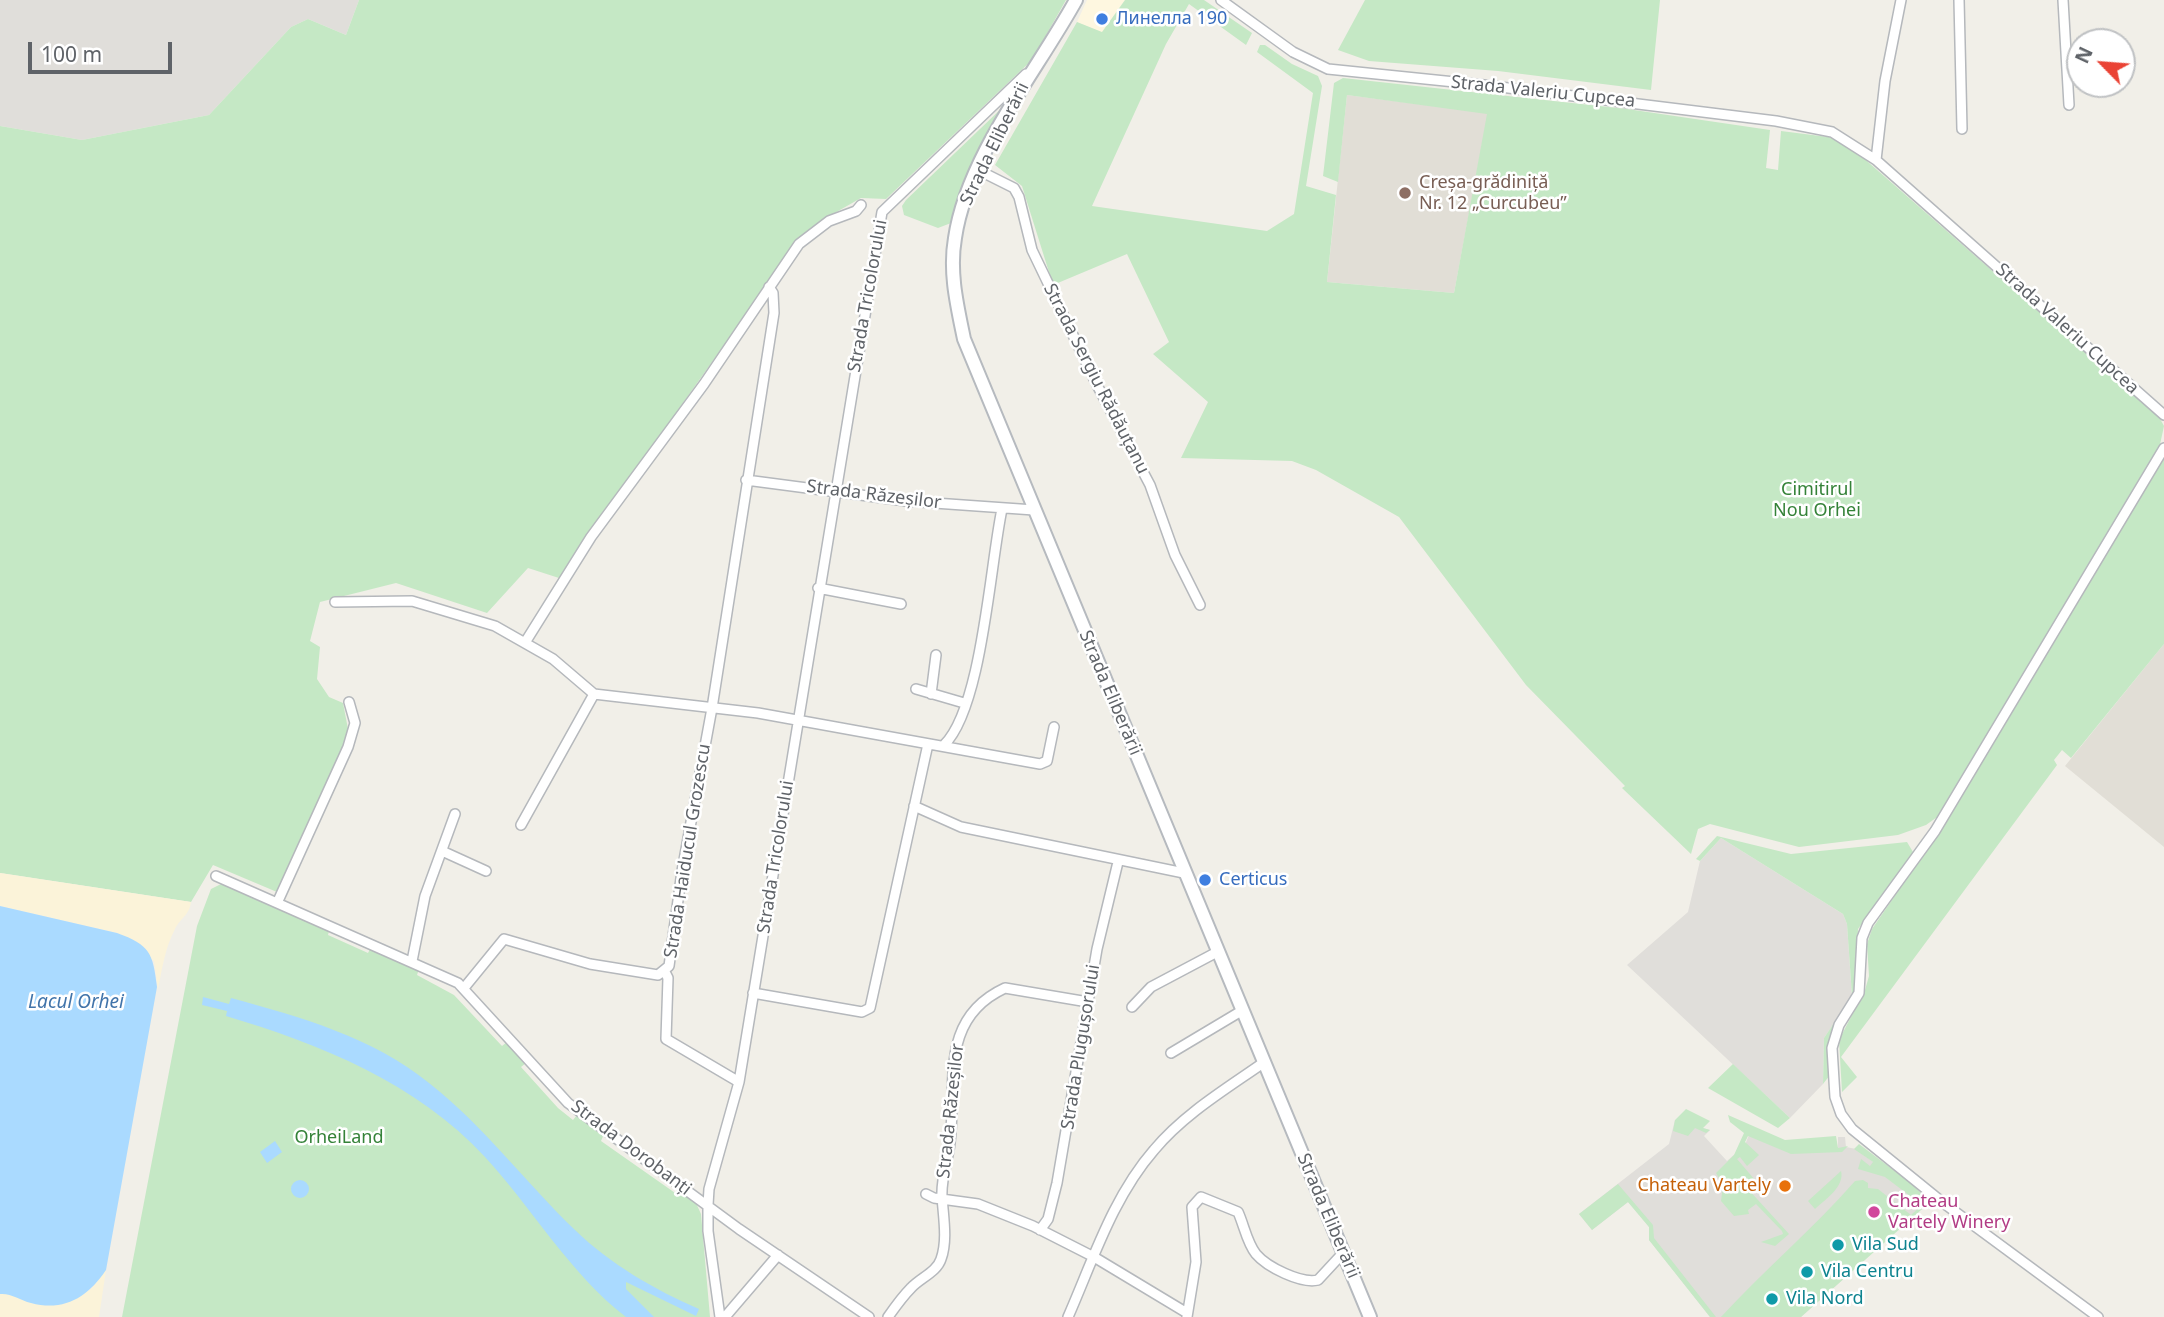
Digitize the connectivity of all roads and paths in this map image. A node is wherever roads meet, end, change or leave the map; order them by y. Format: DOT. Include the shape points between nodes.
graph roads {
  1 [pos="1076,0"];
  2 [pos="1221,0"];
  3 [pos="1901,0"];
  4 [pos="1959,0"];
  5 [pos="2063,0"];
  6 [pos="1035,65"];
  7 [pos="2069,105"];
  8 [pos="1962,129"];
  9 [pos="1875,160"];
  10 [pos="978,170"];
  11 [pos="862,205"];
  12 [pos="769,287"];
  13 [pos="2164,415"];
  14 [pos="2164,448"];
  15 [pos="746,480"];
  16 [pos="836,490"];
  17 [pos="1002,509"];
  18 [pos="1034,510"];
  19 [pos="818,588"];
  20 [pos="335,603"];
  21 [pos="901,604"];
  22 [pos="1200,605"];
  23 [pos="526,641"];
  24 [pos="936,655"];
  25 [pos="916,689"];
  26 [pos="594,694"];
  27 [pos="931,694"];
  28 [pos="349,702"];
  29 [pos="964,703"];
  30 [pos="712,708"];
  31 [pos="798,721"];
  32 [pos="1054,727"];
  33 [pos="928,744"];
  34 [pos="944,745"];
  35 [pos="914,806"];
  36 [pos="455,814"];
  37 [pos="522,825"];
  38 [pos="442,851"];
  39 [pos="1118,862"];
  40 [pos="486,871"];
  41 [pos="1184,873"];
  42 [pos="216,876"];
  43 [pos="278,901"];
  44 [pos="1219,951"];
  45 [pos="412,961"];
  46 [pos="665,972"];
  47 [pos="464,988"];
  48 [pos="753,993"];
  49 [pos="1088,1002"];
  50 [pos="1132,1007"];
  51 [pos="1243,1010"];
  52 [pos="1171,1053"];
  53 [pos="1263,1063"];
  54 [pos="739,1082"];
  55 [pos="926,1194"];
  56 [pos="942,1198"];
  57 [pos="708,1205"];
  58 [pos="1041,1230"];
  59 [pos="1343,1253"];
  60 [pos="778,1255"];
  61 [pos="1094,1257"];
  62 [pos="1187,1315"];
  63 [pos="722,1317"];
  64 [pos="869,1317"];
  65 [pos="888,1317"];
  66 [pos="1068,1317"];
  67 [pos="1370,1317"];
  68 [pos="2098,1317"];
  1 -- 6 [label="street, Strada Eliberării"];
  2 -- 9 [label="street, Strada Valeriu Cupcea" via="1293,52 1328,69 1776,121 1832,132"];
  3 -- 9 [label="street"];
  4 -- 8 [label="street"];
  5 -- 7 [label="street"];
  6 -- 10 [label="street, Strada Eliberării"];
  6 -- 16 [label="street, Strada Tricolorului" via="882,212"];
  9 -- 13 [label="street, Strada Valeriu Cupcea"];
  10 -- 18 [label="street, Strada Eliberării" via="955,238 957,305 973,363"];
  10 -- 22 [label="street, Strada Sergiu Rădăuțanu" via="1014,188 1019,197 1032,250 1150,485 1175,555"];
  11 -- 12 [label="street" via="829,221 799,244"];
  12 -- 15 [label="street, Strada Haiducul Grozescu" via="774,313"];
  12 -- 23 [label="street" via="591,537"];
  14 -- 68 [label="street" via="1935,831 1868,923 1862,938 1859,993 1839,1025 1832,1048 1835,1097 1852,1129"];
  15 -- 16 [label="street, Strada Răzeșilor"];
  15 -- 30 [label="street, Strada Haiducul Grozescu"];
  16 -- 17 [label="street, Strada Răzeșilor"];
  16 -- 19 [label="street, Strada Tricolorului"];
  17 -- 18 [label="street, Strada Răzeșilor"];
  17 -- 29 [label="street" via="984,630"];
  18 -- 41 [label="street, Strada Eliberării"];
  19 -- 21 [label="street"];
  19 -- 31 [label="street, Strada Tricolorului"];
  20 -- 23 [label="street" via="422,603"];
  23 -- 26 [label="street"];
  24 -- 27 [label="street"];
  25 -- 27 [label="street"];
  26 -- 30 [label="street"];
  26 -- 37 [label="street"];
  27 -- 29 [label="street"];
  28 -- 43 [label="street" via="355,723 348,747"];
  29 -- 34 [label="street" via="960,725"];
  30 -- 31 [label="street"];
  30 -- 46 [label="street, Strada Haiducul Grozescu" via="670,966"];
  31 -- 33 [label="street"];
  31 -- 48 [label="street, Strada Tricolorului"];
  32 -- 34 [label="street" via="1045,763"];
  33 -- 34 [label="street"];
  33 -- 35 [label="street"];
  35 -- 39 [label="street" via="961,827"];
  35 -- 48 [label="street" via="869,1011"];
  36 -- 38 [label="street"];
  38 -- 40 [label="street"];
  38 -- 45 [label="street" via="425,896"];
  39 -- 41 [label="street"];
  39 -- 49 [label="street, Strada Plugușorului"];
  41 -- 44 [label="street, Strada Eliberării"];
  42 -- 43 [label="street, Strada Dorobanți"];
  43 -- 45 [label="street, Strada Dorobanți"];
  44 -- 50 [label="street" via="1150,987"];
  44 -- 51 [label="street, Strada Eliberării"];
  45 -- 47 [label="street, Strada Dorobanți"];
  46 -- 47 [label="street, Strada Haiducul Grozescu" via="650,975 615,970 504,939"];
  46 -- 54 [label="street" via="666,1039"];
  47 -- 57 [label="street, Strada Dorobanți" via="568,1102"];
  48 -- 54 [label="street, Strada Tricolorului"];
  49 -- 56 [label="street, Strada Răzeșilor" via="1004,988 965,1021 955,1057"];
  49 -- 58 [label="street, Strada Plugușorului" via="1057,1183"];
  51 -- 52 [label="street"];
  51 -- 53 [label="street, Strada Eliberării"];
  53 -- 59 [label="street, Strada Eliberării"];
  53 -- 61 [label="street" via="1155,1147 1128,1186"];
  54 -- 57 [label="street, Strada Tricolorului"];
  55 -- 56 [label="street"];
  56 -- 58 [label="street" via="978,1204"];
  56 -- 65 [label="street, Strada Răzeșilor" via="940,1263 912,1286"];
  57 -- 60 [label="street, Strada Dorobanți"];
  57 -- 63 [label="street, Strada Tricolorului"];
  58 -- 61 [label="street"];
  59 -- 62 [label="street" via="1318,1280 1294,1275 1256,1254 1238,1212 1201,1197 1192,1207 1196,1262"];
  59 -- 67 [label="street, Strada Eliberării"];
  60 -- 63 [label="street"];
  60 -- 64 [label="street, Strada Dorobanți"];
  61 -- 62 [label="street"];
  61 -- 66 [label="street"];
}
